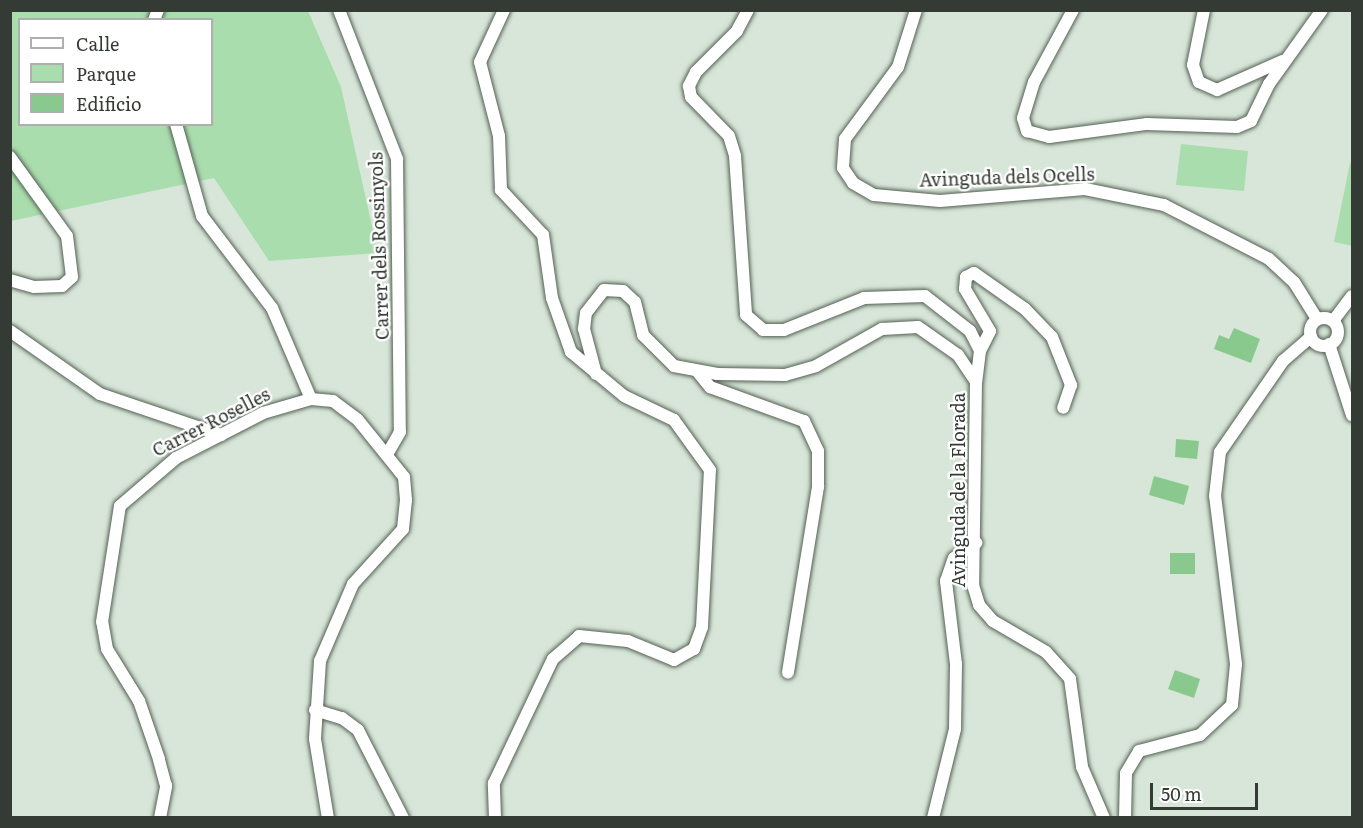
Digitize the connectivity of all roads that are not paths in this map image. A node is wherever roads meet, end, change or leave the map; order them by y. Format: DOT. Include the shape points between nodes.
graph roads {
  1 [pos="339,10"];
  2 [pos="504,10"];
  3 [pos="748,10"];
  4 [pos="916,10"];
  5 [pos="1073,10"];
  6 [pos="1204,10"];
  7 [pos="1322,10"];
  8 [pos="1295,51"];
  9 [pos="177,126"];
  10 [pos="10,157"];
  11 [pos="10,280"];
  12 [pos="1353,296"];
  13 [pos="1317,319"];
  14 [pos="1333,321"];
  15 [pos="10,331"];
  16 [pos="1311,337"];
  17 [pos="1329,345"];
  18 [pos="980,351"];
  19 [pos="697,371"];
  20 [pos="597,375"];
  21 [pos="976,382"];
  22 [pos="310,399"];
  23 [pos="1063,408"];
  24 [pos="1353,415"];
  25 [pos="221,435"];
  26 [pos="388,453"];
  27 [pos="976,543"];
  28 [pos="788,673"];
  29 [pos="315,711"];
  30 [pos="160,818"];
  31 [pos="328,818"];
  32 [pos="403,818"];
  33 [pos="495,818"];
  34 [pos="933,818"];
  35 [pos="1104,818"];
  36 [pos="1125,818"];
  1 -- 26 [label="street, Carrer dels Rossinyols" via="397,159 400,432"];
  2 -- 20 [label="street" via="480,62 497,126 501,190 543,235 557,321 572,352"];
  3 -- 18 [label="street" via="738,31 696,72 689,86 691,97 729,136 735,156 746,315 764,330 784,330 846,303 909,292 939,303 970,331"];
  4 -- 13 [label="street, Avinguda dels Ocells" via="898,67 845,139 843,168 853,183 874,195 940,201 1085,189 1164,205 1269,259 1294,282"];
  5 -- 8 [label="street" via="1034,82 1023,118 1027,131 1049,137 1148,124 1237,127 1251,121"];
  6 -- 8 [label="street" via="1193,65 1199,81 1217,90 1269,71"];
  7 -- 8 [label="street"];
  9 -- 22 [label="street" via="202,216 272,308"];
  10 -- 11 [label="street" via="67,236 72,277 62,286 34,287"];
  12 -- 14 [label="street"];
  13 -- 14 [label="street"];
  13 -- 16 [label="street"];
  14 -- 17 [label="street" via="1338,331"];
  15 -- 25 [label="street" via="100,394"];
  16 -- 17 [label="street" via="1320,345"];
  16 -- 36 [label="street" via="1283,361 1220,452 1215,496 1236,664 1232,705 1200,735 1139,751 1126,773"];
  17 -- 24 [label="street"];
  18 -- 21 [label="street"];
  18 -- 23 [label="street" via="990,331 966,289 966,277 974,273 1025,309 1052,337 1071,385"];
  19 -- 20 [label="street, Avinguda de la Florada" via="674,366 643,335 635,302 623,291 604,290 594,298 584,329"];
  19 -- 21 [label="street, Avinguda de la Florada" via="785,375 816,366 882,329 918,327 958,355"];
  19 -- 28 [label="street" via="710,387 804,421 818,451 818,487"];
  20 -- 33 [label="street" via="674,420 710,470 702,627 694,649 674,660 628,641 579,636 553,659 494,783"];
  21 -- 27 [label="street, Avinguda de la Florada"];
  22 -- 25 [label="street, Carrer Roselles" via="263,413"];
  22 -- 26 [label="street" via="333,401"];
  25 -- 30 [label="street, Carrer Roselles" via="176,458 130,492 111,532 102,622 107,649 139,700 159,759 166,786"];
  26 -- 29 [label="street" via="404,477 403,529 365,568 340,607 320,661"];
  27 -- 34 [label="street" via="954,558 946,580 956,664 955,729"];
  27 -- 35 [label="street, Avinguda de la Florada" via="973,585 979,605 993,621 1046,652 1070,679 1082,767"];
  29 -- 31 [label="street"];
  29 -- 32 [label="street" via="342,718 358,730"];
}
